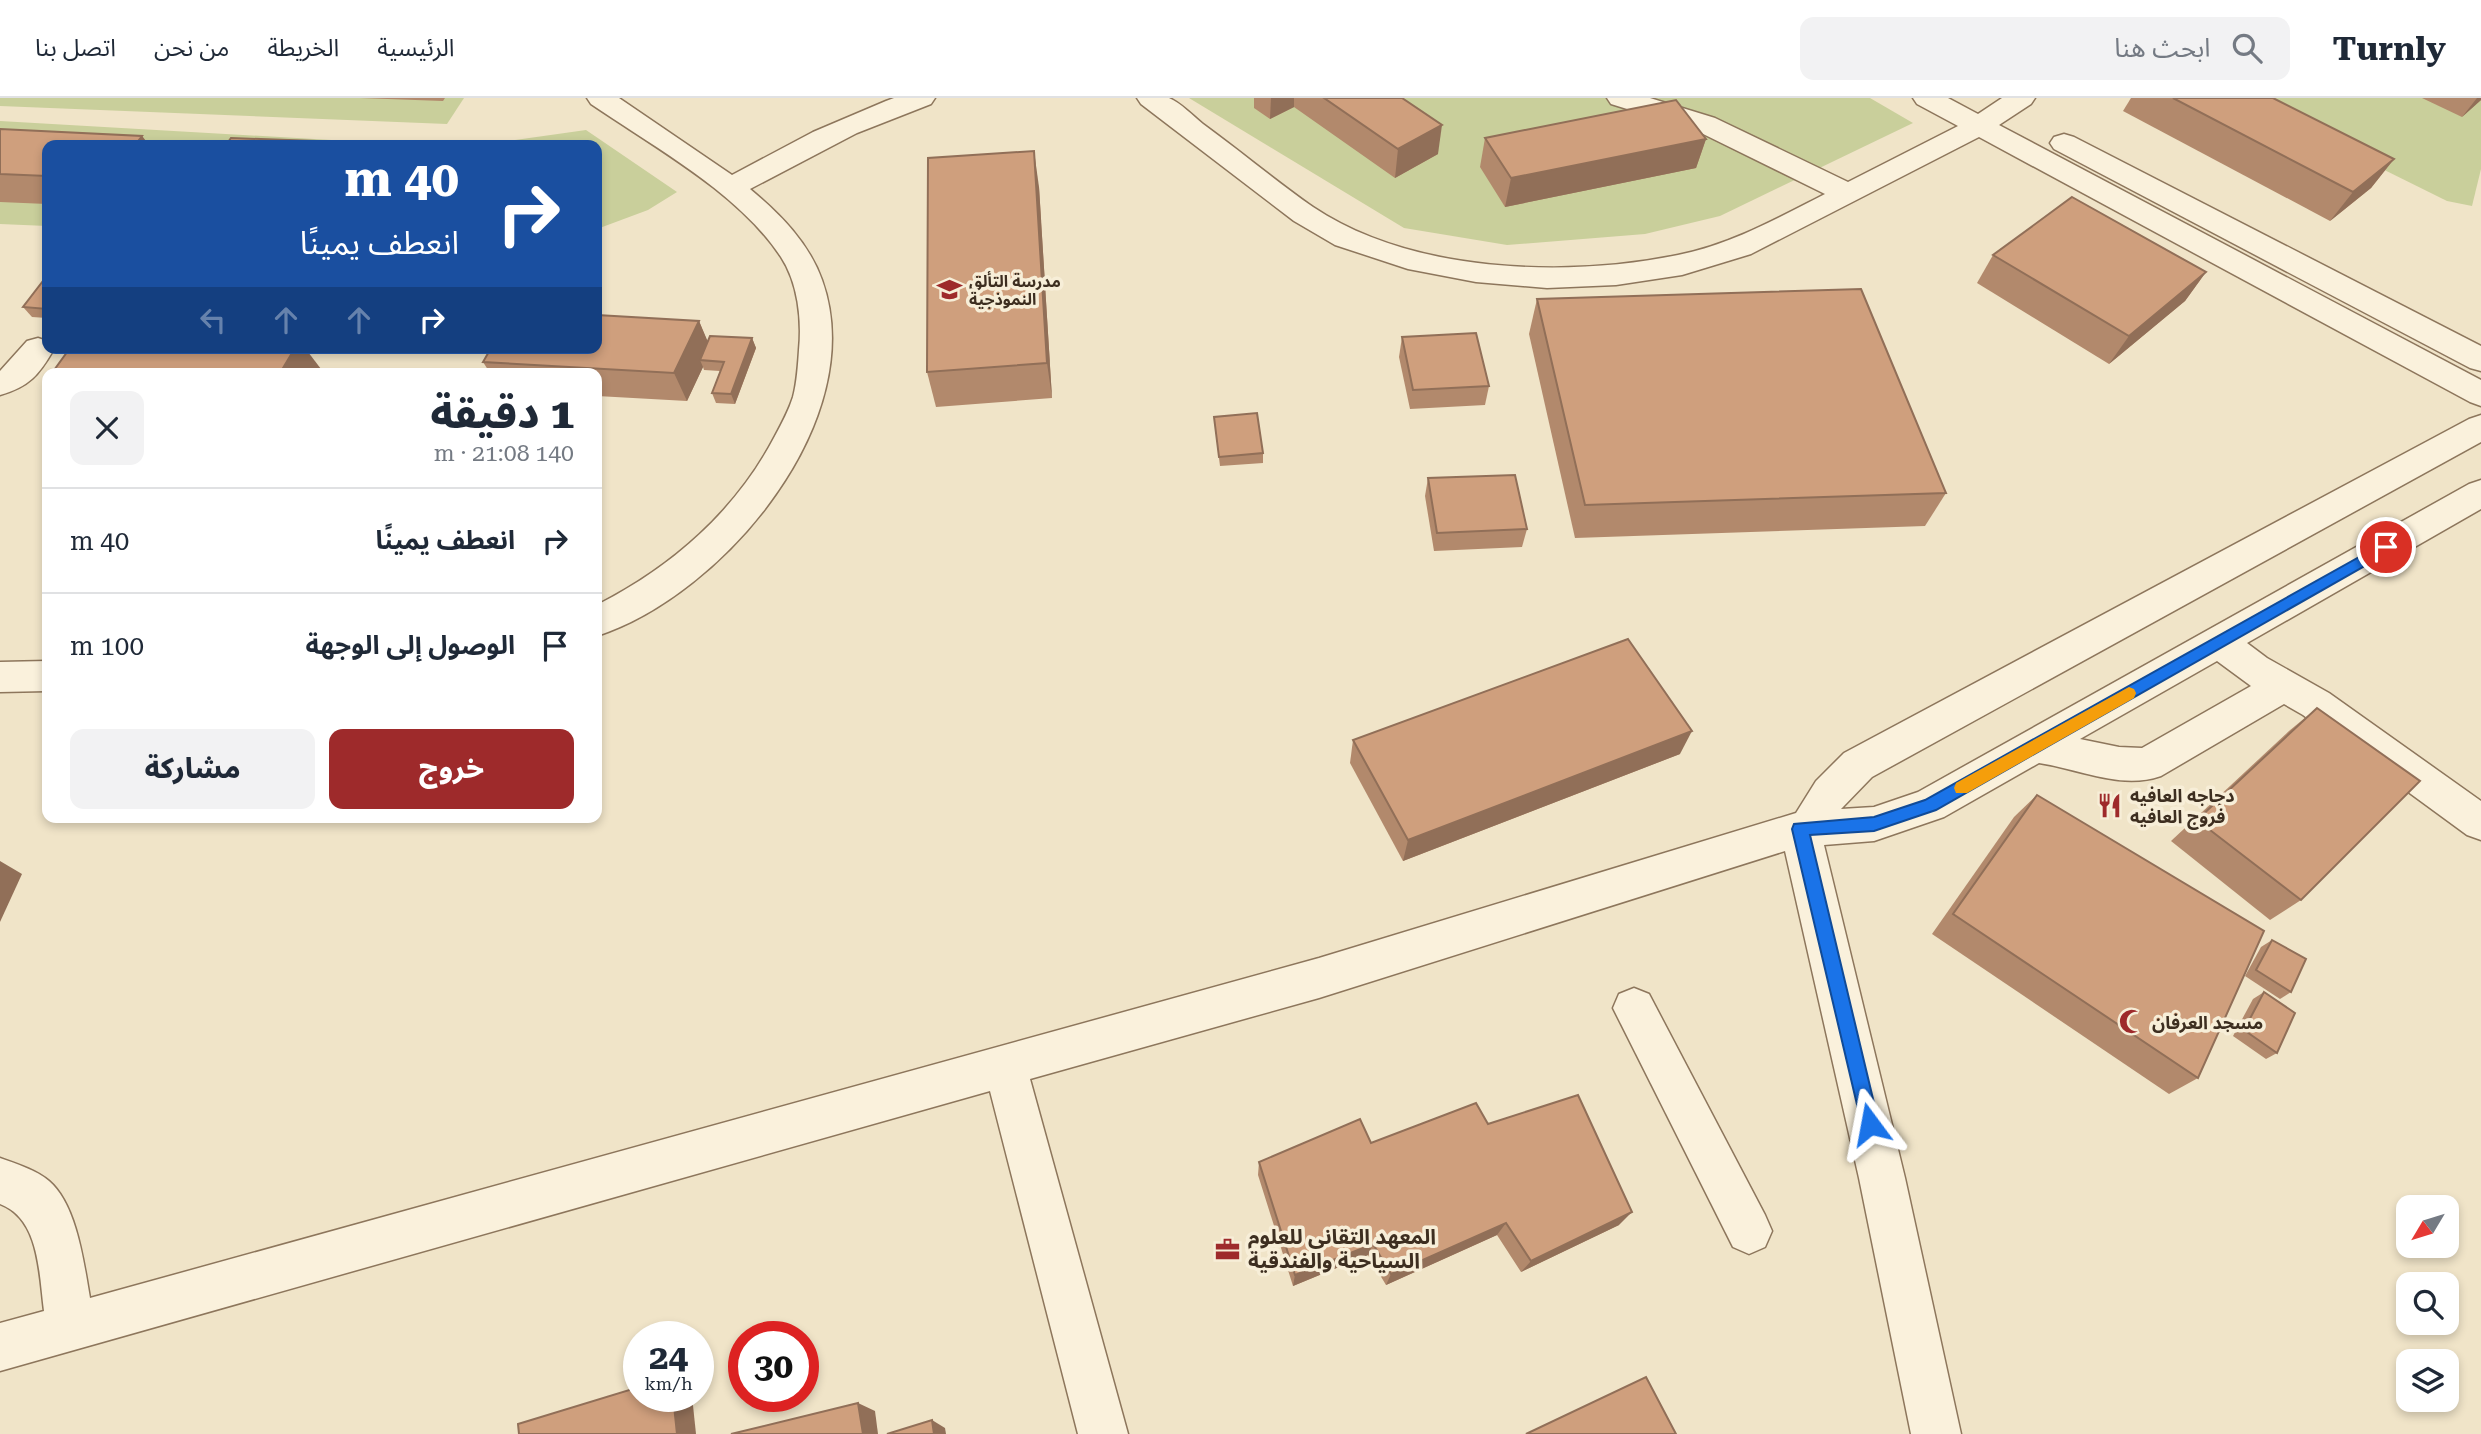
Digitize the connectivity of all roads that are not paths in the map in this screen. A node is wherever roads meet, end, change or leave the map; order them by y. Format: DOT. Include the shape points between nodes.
graph roads {
  1 [pos="601,98"];
  2 [pos="921,98"];
  3 [pos="1151,98"];
  4 [pos="1621,98"];
  5 [pos="1927,98"];
  6 [pos="1995,109"];
  7 [pos="730,188"];
  8 [pos="1848,194"];
  9 [pos="38,349"];
  10 [pos="2481,360"];
  11 [pos="0,384"];
  12 [pos="2481,394"];
  13 [pos="2481,427"];
  14 [pos="2481,493"];
  15 [pos="602,620"];
  16 [pos="2219,642"];
  17 [pos="42,676"];
  18 [pos="0,677"];
  19 [pos="2285,685"];
  20 [pos="2036,746"];
  21 [pos="2481,823"];
  22 [pos="1805,828"];
  23 [pos="1634,1008"];
  24 [pos="1005,1066"];
  25 [pos="0,1181"];
  26 [pos="1749,1231"];
  27 [pos="71,1328"];
  28 [pos="0,1347"];
  29 [pos="1103,1434"];
  30 [pos="1936,1434"];
  1 -- 7 [label="street"];
  2 -- 7 [label="street" via="842,128"];
  3 -- 8 [label="street" via="1304,214 1345,239 1408,259 1476,272 1547,278 1616,275 1682,265 1740,247"];
  4 -- 8 [label="street" via="1724,132"];
  5 -- 6 [label="street"];
  6 -- 8 [label="street"];
  6 -- 10 [label="street"];
  6 -- 12 [label="street"];
  7 -- 15 [label="street" via="765,218 794,253 812,293 817,339 809,399 780,462 744,512 695,560"];
  9 -- 11 [label="street" via="15,378"];
  13 -- 22 [label="street" via="1857,765 1837,782"];
  14 -- 16 [label="street"];
  16 -- 19 [label="street" via="2254,669"];
  16 -- 20 [label="street"];
  17 -- 18 [label="street"];
  19 -- 20 [label="street" via="2147,764 2128,766"];
  19 -- 21 [label="street"];
  20 -- 22 [label="street" via="1904,816 1874,824"];
  22 -- 24 [label="street" via="1319,978"];
  22 -- 30 [label="street"];
  23 -- 26 [label="street"];
  24 -- 27 [label="street"];
  24 -- 29 [label="street"];
  25 -- 27 [label="street" via="21,1188 42,1207 53,1234"];
  27 -- 28 [label="street"];
}
